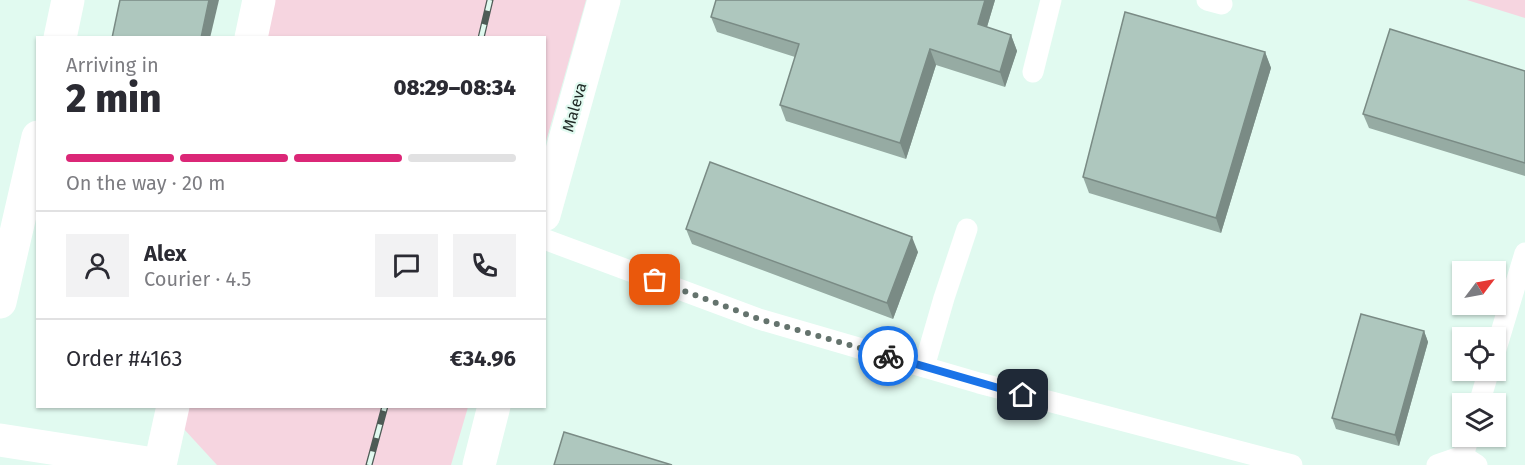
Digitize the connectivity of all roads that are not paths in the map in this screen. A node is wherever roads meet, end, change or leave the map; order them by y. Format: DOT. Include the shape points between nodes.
graph roads {
  1 [pos="68,0"];
  2 [pos="259,0"];
  3 [pos="604,0"];
  4 [pos="1051,0"];
  5 [pos="60,36"];
  6 [pos="251,36"];
  7 [pos="1033,72"];
  8 [pos="36,146"];
  9 [pos="546,208"];
  10 [pos="967,229"];
  11 [pos="546,240"];
  12 [pos="1525,253"];
  13 [pos="0,302"];
  14 [pos="1503,327"];
  15 [pos="924,367"];
  16 [pos="172,408"];
  17 [pos="493,408"];
  18 [pos="0,440"];
  19 [pos="1469,453"];
  20 [pos="160,465"];
  21 [pos="479,465"];
  22 [pos="1292,465"];
  23 [pos="1437,465"];
  1 -- 5 [label="street"];
  2 -- 6 [label="street"];
  3 -- 9 [label="street, Maleva"];
  4 -- 7 [label="lane"];
  8 -- 13 [label="street"];
  10 -- 15 [label="lane"];
  11 -- 15 [label="lane" via="759,319"];
  12 -- 14 [label="lane"];
  15 -- 22 [label="lane"];
  16 -- 20 [label="street"];
  17 -- 21 [label="street"];
  18 -- 20 [label="street"];
  19 -- 23 [label="lane"];
}
